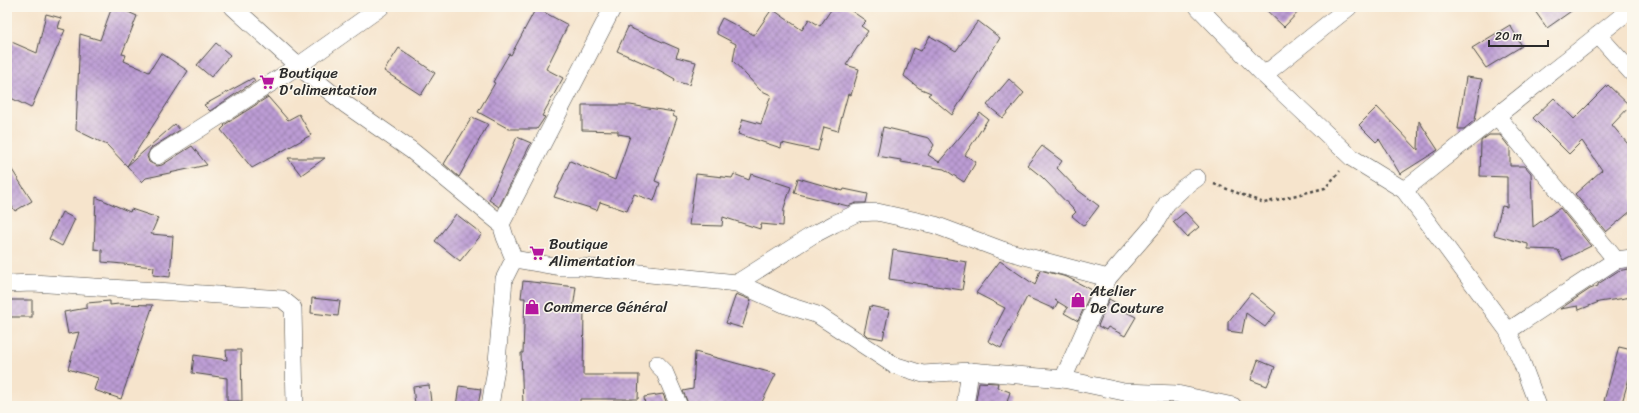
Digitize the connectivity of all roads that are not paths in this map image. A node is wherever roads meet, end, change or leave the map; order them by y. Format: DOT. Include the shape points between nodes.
graph roads {
  1 [pos="233,7"];
  2 [pos="381,7"];
  3 [pos="613,7"];
  4 [pos="1198,7"];
  5 [pos="1349,7"];
  6 [pos="1632,8"];
  7 [pos="1598,35"];
  8 [pos="298,66"];
  9 [pos="1632,73"];
  10 [pos="1264,75"];
  11 [pos="1497,116"];
  12 [pos="157,156"];
  13 [pos="1197,178"];
  14 [pos="1404,190"];
  15 [pos="501,224"];
  16 [pos="514,259"];
  17 [pos="1624,259"];
  18 [pos="1108,278"];
  19 [pos="737,283"];
  20 [pos="7,284"];
  21 [pos="1508,331"];
  22 [pos="657,364"];
  23 [pos="970,371"];
  24 [pos="1063,379"];
  25 [pos="1179,400"];
  26 [pos="295,406"];
  27 [pos="490,406"];
  28 [pos="679,406"];
  29 [pos="965,406"];
  30 [pos="1233,406"];
  31 [pos="1538,406"];
  1 -- 8 [label="street"];
  2 -- 8 [label="street"];
  3 -- 15 [label="street"];
  4 -- 10 [label="street"];
  5 -- 10 [label="street"];
  6 -- 7 [label="street"];
  7 -- 9 [label="street"];
  7 -- 11 [label="street"];
  8 -- 12 [label="street"];
  8 -- 15 [label="street" via="345,104 411,150"];
  10 -- 14 [label="street" via="1352,158"];
  11 -- 14 [label="street"];
  11 -- 17 [label="street"];
  13 -- 18 [label="street" via="1167,203 1154,225"];
  14 -- 21 [label="street"];
  15 -- 16 [label="street"];
  16 -- 19 [label="street" via="560,267"];
  16 -- 27 [label="street" via="504,279 497,362"];
  17 -- 21 [label="street"];
  18 -- 19 [label="street" via="1002,250 935,225 877,212 858,213 834,224"];
  18 -- 24 [label="street"];
  19 -- 23 [label="street" via="786,305 818,315 894,365 923,374"];
  20 -- 26 [label="street" via="33,283 282,299 293,308"];
  21 -- 31 [label="street"];
  22 -- 28 [label="street" via="664,371"];
  23 -- 24 [label="street"];
  23 -- 29 [label="street"];
  24 -- 25 [label="street"];
  25 -- 30 [label="street"];
}
